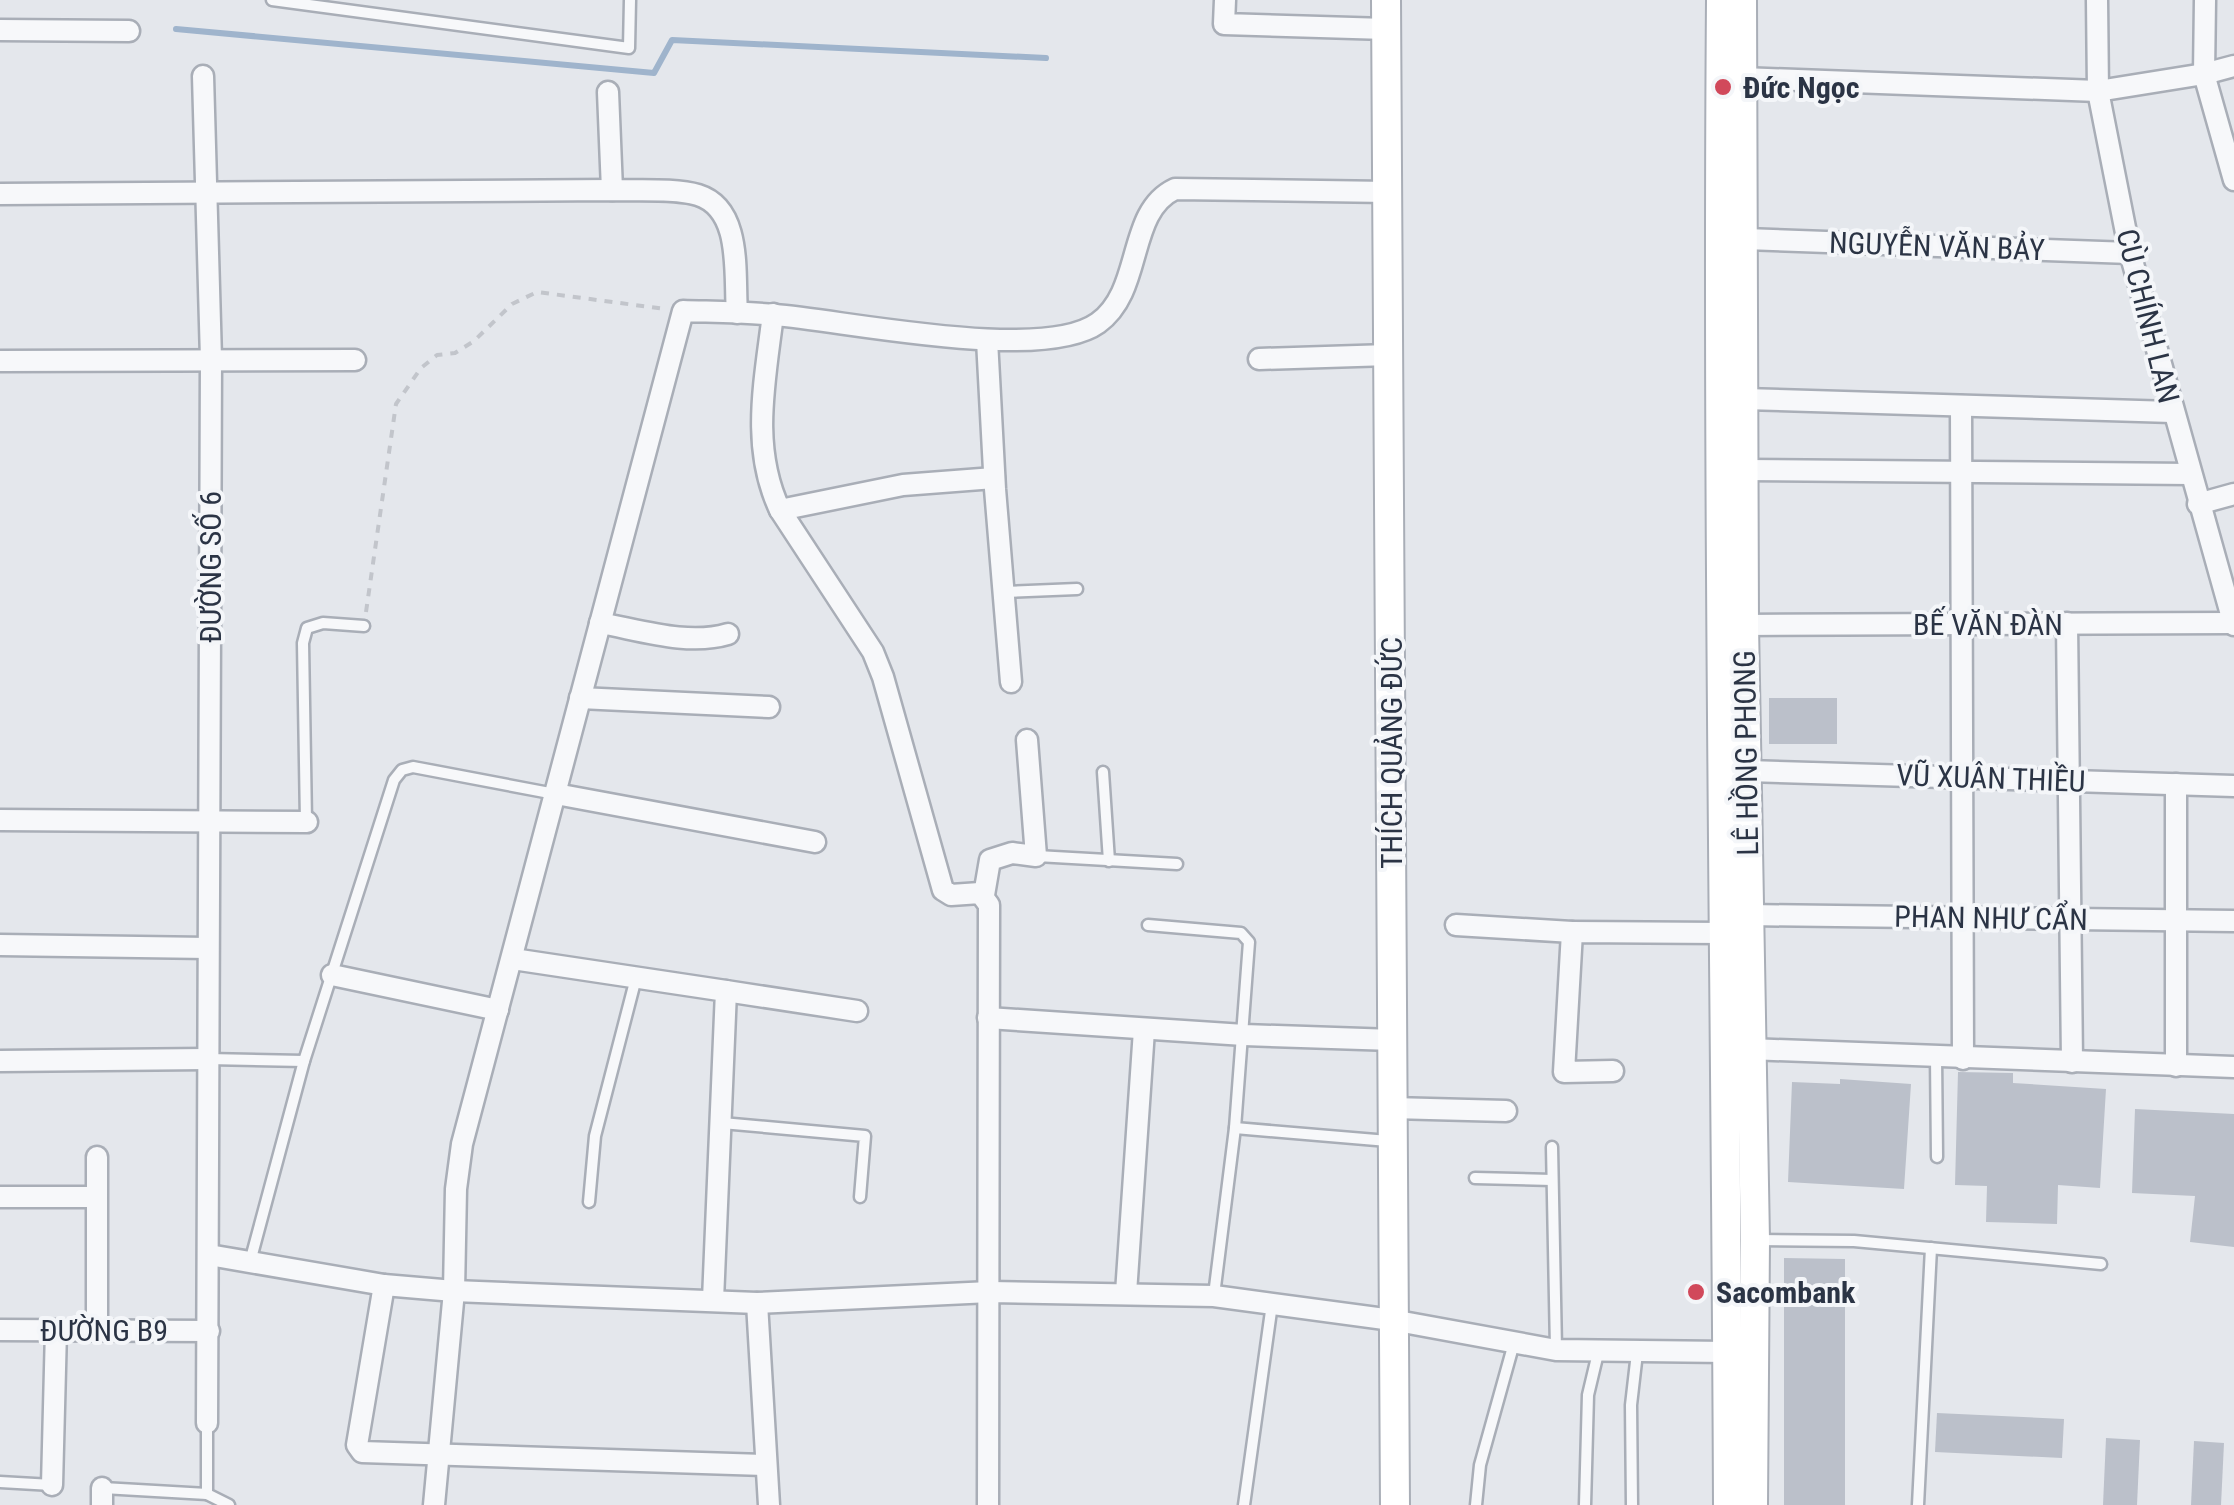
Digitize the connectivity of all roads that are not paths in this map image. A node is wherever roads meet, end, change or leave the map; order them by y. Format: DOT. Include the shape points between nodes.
graph roads {
  1 [pos="272,0"];
  2 [pos="630,0"];
  3 [pos="1225,0"];
  4 [pos="1386,0"];
  5 [pos="1721,0"];
  6 [pos="1742,0"];
  7 [pos="2097,0"];
  8 [pos="2205,0"];
  9 [pos="1386,29"];
  10 [pos="0,30"];
  11 [pos="129,31"];
  12 [pos="2234,66"];
  13 [pos="2204,74"];
  14 [pos="203,76"];
  15 [pos="1742,78"];
  16 [pos="2098,91"];
  17 [pos="608,92"];
  18 [pos="2234,180"];
  19 [pos="612,190"];
  20 [pos="208,192"];
  21 [pos="1388,192"];
  22 [pos="0,194"];
  23 [pos="1745,240"];
  24 [pos="2130,253"];
  25 [pos="737,312"];
  26 [pos="773,314"];
  27 [pos="988,340"];
  28 [pos="1389,355"];
  29 [pos="211,358"];
  30 [pos="1259,359"];
  31 [pos="0,360"];
  32 [pos="355,360"];
  33 [pos="1744,399"];
  34 [pos="1961,406"];
  35 [pos="2172,412"];
  36 [pos="1744,470"];
  37 [pos="1961,472"];
  38 [pos="2190,474"];
  39 [pos="994,478"];
  40 [pos="2234,494"];
  41 [pos="2198,504"];
  42 [pos="780,510"];
  43 [pos="1077,589"];
  44 [pos="1004,592"];
  45 [pos="2067,623"];
  46 [pos="2234,623"];
  47 [pos="600,624"];
  48 [pos="1961,624"];
  49 [pos="1733,625"];
  50 [pos="364,626"];
  51 [pos="728,634"];
  52 [pos="1011,682"];
  53 [pos="580,698"];
  54 [pos="769,706"];
  55 [pos="1027,740"];
  56 [pos="1748,770"];
  57 [pos="1103,772"];
  58 [pos="1962,778"];
  59 [pos="2069,781"];
  60 [pos="2176,784"];
  61 [pos="2234,786"];
  62 [pos="556,794"];
  63 [pos="208,819"];
  64 [pos="0,820"];
  65 [pos="306,822"];
  66 [pos="815,842"];
  67 [pos="1036,856"];
  68 [pos="1110,861"];
  69 [pos="1177,864"];
  70 [pos="984,895"];
  71 [pos="1749,915"];
  72 [pos="1962,918"];
  73 [pos="2071,919"];
  74 [pos="2178,920"];
  75 [pos="2234,921"];
  76 [pos="1148,925"];
  77 [pos="1456,925"];
  78 [pos="1572,932"];
  79 [pos="1722,933"];
  80 [pos="0,946"];
  81 [pos="208,948"];
  82 [pos="514,959"];
  83 [pos="332,974"];
  84 [pos="636,977"];
  85 [pos="726,990"];
  86 [pos="498,1010"];
  87 [pos="857,1011"];
  88 [pos="988,1018"];
  89 [pos="1144,1030"];
  90 [pos="1244,1035"];
  91 [pos="1392,1040"];
  92 [pos="1750,1049"];
  93 [pos="1936,1058"];
  94 [pos="207,1059"];
  95 [pos="1962,1059"];
  96 [pos="0,1061"];
  97 [pos="304,1061"];
  98 [pos="2072,1062"];
  99 [pos="2176,1066"];
  100 [pos="2234,1068"];
  101 [pos="1613,1071"];
  102 [pos="1392,1108"];
  103 [pos="1506,1111"];
  104 [pos="722,1122"];
  105 [pos="1235,1128"];
  106 [pos="1391,1141"];
  107 [pos="1552,1147"];
  108 [pos="97,1157"];
  109 [pos="1937,1157"];
  110 [pos="1475,1178"];
  111 [pos="1552,1180"];
  112 [pos="0,1197"];
  113 [pos="95,1197"];
  114 [pos="860,1197"];
  115 [pos="589,1202"];
  116 [pos="1742,1240"];
  117 [pos="1930,1248"];
  118 [pos="209,1255"];
  119 [pos="250,1262"];
  120 [pos="2102,1264"];
  121 [pos="384,1285"];
  122 [pos="454,1291"];
  123 [pos="990,1292"];
  124 [pos="1126,1293"];
  125 [pos="1214,1296"];
  126 [pos="712,1300"];
  127 [pos="757,1302"];
  128 [pos="1272,1303"];
  129 [pos="1392,1320"];
  130 [pos="0,1330"];
  131 [pos="56,1330"];
  132 [pos="97,1330"];
  133 [pos="209,1331"];
  134 [pos="1514,1343"];
  135 [pos="1556,1350"];
  136 [pos="1637,1352"];
  137 [pos="1727,1352"];
  138 [pos="1598,1353"];
  139 [pos="208,1423"];
  140 [pos="440,1456"];
  141 [pos="765,1465"];
  142 [pos="0,1482"];
  143 [pos="52,1485"];
  144 [pos="207,1494"];
  145 [pos="102,1496"];
  146 [pos="229,1505"];
  147 [pos="434,1505"];
  148 [pos="769,1505"];
  149 [pos="988,1505"];
  150 [pos="1244,1505"];
  151 [pos="1395,1505"];
  152 [pos="1476,1505"];
  153 [pos="1585,1505"];
  154 [pos="1632,1505"];
  155 [pos="1728,1505"];
  156 [pos="1753,1505"];
  157 [pos="1918,1505"];
  1 -- 2 [label="lane" via="629,48"];
  3 -- 9 [label="street" via="1224,24"];
  4 -- 9 [label="main road, THÍCH QUẢNG ĐỨC"];
  5 -- 49 [label="main road, LÊ HỒNG PHONG"];
  6 -- 15 [label="main road, LÊ HỒNG PHONG"];
  7 -- 16 [label="street, CÙ CHÍNH LAN"];
  8 -- 13 [label="street"];
  9 -- 21 [label="main road, THÍCH QUẢNG ĐỨC"];
  10 -- 11 [label="street"];
  12 -- 13 [label="street"];
  13 -- 16 [label="street"];
  13 -- 18 [label="street"];
  14 -- 20 [label="street, ĐƯỜNG SỐ 6"];
  15 -- 16 [label="street"];
  15 -- 23 [label="main road, LÊ HỒNG PHONG"];
  16 -- 24 [label="street, CÙ CHÍNH LAN"];
  17 -- 19 [label="street"];
  19 -- 20 [label="street"];
  19 -- 25 [label="street" via="696,194 716,204 730,225"];
  20 -- 22 [label="street"];
  20 -- 29 [label="street, ĐƯỜNG SỐ 6"];
  21 -- 27 [label="street" via="1175,189 1155,203 1124,291 1102,321 1062,338"];
  21 -- 28 [label="main road, THÍCH QUẢNG ĐỨC"];
  23 -- 24 [label="street, NGUYỄN VĂN BẢY"];
  23 -- 33 [label="main road, LÊ HỒNG PHONG"];
  24 -- 35 [label="street, CÙ CHÍNH LAN"];
  25 -- 26 [label="street"];
  25 -- 47 [label="street" via="683,311"];
  26 -- 27 [label="street"];
  26 -- 42 [label="street" via="761,436"];
  27 -- 39 [label="street"];
  28 -- 30 [label="street"];
  28 -- 91 [label="main road, THÍCH QUẢNG ĐỨC"];
  29 -- 31 [label="street"];
  29 -- 32 [label="street"];
  29 -- 63 [label="street, ĐƯỜNG SỐ 6"];
  33 -- 34 [label="street"];
  33 -- 36 [label="main road, LÊ HỒNG PHONG"];
  34 -- 35 [label="street"];
  34 -- 37 [label="street"];
  35 -- 38 [label="street, CÙ CHÍNH LAN"];
  36 -- 37 [label="street"];
  36 -- 49 [label="main road, LÊ HỒNG PHONG"];
  37 -- 38 [label="street"];
  37 -- 48 [label="street"];
  38 -- 41 [label="street, CÙ CHÍNH LAN"];
  39 -- 42 [label="street" via="903,485"];
  39 -- 44 [label="street"];
  40 -- 41 [label="street"];
  41 -- 46 [label="street, CÙ CHÍNH LAN"];
  42 -- 70 [label="street" via="874,652 943,890"];
  43 -- 44 [label="lane"];
  44 -- 52 [label="street"];
  45 -- 46 [label="street, BẾ VĂN ĐÀN"];
  45 -- 48 [label="street, BẾ VĂN ĐÀN"];
  45 -- 59 [label="street"];
  47 -- 51 [label="street" via="694,639"];
  47 -- 53 [label="street"];
  48 -- 49 [label="street, BẾ VĂN ĐÀN"];
  48 -- 58 [label="street"];
  49 -- 56 [label="main road, LÊ HỒNG PHONG"];
  49 -- 79 [label="main road, LÊ HỒNG PHONG"];
  50 -- 65 [label="lane" via="323,622 307,628"];
  53 -- 54 [label="street"];
  53 -- 62 [label="street"];
  55 -- 67 [label="street"];
  56 -- 58 [label="street, VŨ XUÂN THIỀU"];
  56 -- 71 [label="main road, LÊ HỒNG PHONG"];
  57 -- 68 [label="lane"];
  58 -- 59 [label="street, VŨ XUÂN THIỀU"];
  58 -- 72 [label="street"];
  59 -- 60 [label="street, VŨ XUÂN THIỀU"];
  59 -- 73 [label="street"];
  60 -- 61 [label="street, VŨ XUÂN THIỀU"];
  60 -- 74 [label="street"];
  62 -- 66 [label="street"];
  62 -- 82 [label="street"];
  62 -- 83 [label="lane" via="402,770"];
  63 -- 64 [label="street"];
  63 -- 65 [label="street"];
  63 -- 81 [label="street, ĐƯỜNG SỐ 6"];
  67 -- 68 [label="lane"];
  67 -- 70 [label="street" via="990,860"];
  68 -- 69 [label="lane"];
  70 -- 88 [label="street"];
  71 -- 72 [label="street, PHAN NHƯ CẨN"];
  71 -- 92 [label="main road, LÊ HỒNG PHONG"];
  72 -- 73 [label="street, PHAN NHƯ CẨN"];
  72 -- 95 [label="street"];
  73 -- 74 [label="street, PHAN NHƯ CẨN"];
  73 -- 98 [label="street"];
  74 -- 75 [label="street, PHAN NHƯ CẨN"];
  74 -- 99 [label="street"];
  76 -- 90 [label="lane" via="1247,936"];
  77 -- 78 [label="street"];
  78 -- 79 [label="street"];
  78 -- 101 [label="street" via="1564,1072"];
  79 -- 116 [label="main road, LÊ HỒNG PHONG"];
  80 -- 81 [label="street"];
  81 -- 94 [label="street, ĐƯỜNG SỐ 6"];
  82 -- 84 [label="street"];
  82 -- 86 [label="street"];
  83 -- 86 [label="street"];
  83 -- 97 [label="lane"];
  84 -- 85 [label="street"];
  84 -- 115 [label="lane" via="595,1136"];
  85 -- 87 [label="street"];
  85 -- 104 [label="street"];
  86 -- 122 [label="street" via="462,1144"];
  88 -- 89 [label="street"];
  88 -- 123 [label="street"];
  89 -- 90 [label="street"];
  89 -- 124 [label="street"];
  90 -- 91 [label="street"];
  90 -- 105 [label="lane"];
  91 -- 102 [label="main road, THÍCH QUẢNG ĐỨC"];
  92 -- 93 [label="street"];
  92 -- 116 [label="main road, LÊ HỒNG PHONG"];
  93 -- 95 [label="street"];
  93 -- 109 [label="lane"];
  94 -- 96 [label="street"];
  94 -- 97 [label="lane"];
  94 -- 118 [label="street, ĐƯỜNG SỐ 6"];
  95 -- 98 [label="street"];
  97 -- 119 [label="lane"];
  98 -- 99 [label="street"];
  99 -- 100 [label="street"];
  102 -- 103 [label="street"];
  102 -- 106 [label="main road, THÍCH QUẢNG ĐỨC"];
  104 -- 114 [label="lane" via="865,1136"];
  104 -- 126 [label="street"];
  105 -- 106 [label="lane"];
  105 -- 125 [label="lane"];
  106 -- 129 [label="main road, THÍCH QUẢNG ĐỨC"];
  107 -- 111 [label="lane"];
  108 -- 113 [label="street"];
  110 -- 111 [label="lane"];
  111 -- 135 [label="lane"];
  112 -- 113 [label="street"];
  113 -- 132 [label="street"];
  116 -- 117 [label="lane"];
  116 -- 137 [label="main road, LÊ HỒNG PHONG"];
  116 -- 156 [label="main road, LÊ HỒNG PHONG"];
  117 -- 120 [label="lane"];
  117 -- 157 [label="lane"];
  118 -- 119 [label="street"];
  118 -- 133 [label="street, ĐƯỜNG SỐ 6"];
  119 -- 121 [label="street"];
  121 -- 122 [label="street"];
  121 -- 140 [label="street" via="357,1445 362,1452"];
  122 -- 126 [label="street"];
  122 -- 140 [label="street"];
  123 -- 124 [label="street"];
  123 -- 127 [label="street"];
  123 -- 149 [label="street"];
  124 -- 125 [label="street"];
  125 -- 128 [label="street"];
  126 -- 127 [label="street"];
  127 -- 141 [label="street"];
  128 -- 129 [label="street"];
  128 -- 150 [label="lane"];
  129 -- 134 [label="street"];
  129 -- 151 [label="main road, THÍCH QUẢNG ĐỨC"];
  130 -- 131 [label="street, ĐƯỜNG B9"];
  131 -- 132 [label="street, ĐƯỜNG B9"];
  131 -- 143 [label="street"];
  132 -- 133 [label="street, ĐƯỜNG B9"];
  133 -- 139 [label="street, ĐƯỜNG SỐ 6"];
  134 -- 135 [label="street"];
  134 -- 152 [label="lane" via="1480,1465"];
  135 -- 138 [label="street"];
  136 -- 137 [label="street"];
  136 -- 138 [label="street"];
  136 -- 154 [label="lane"];
  137 -- 155 [label="main road, LÊ HỒNG PHONG"];
  138 -- 153 [label="lane" via="1588,1395"];
  139 -- 144 [label="lane"];
  140 -- 141 [label="street"];
  140 -- 147 [label="street"];
  141 -- 148 [label="street"];
  142 -- 143 [label="lane"];
  144 -- 145 [label="lane"];
  144 -- 146 [label="lane"];
}
